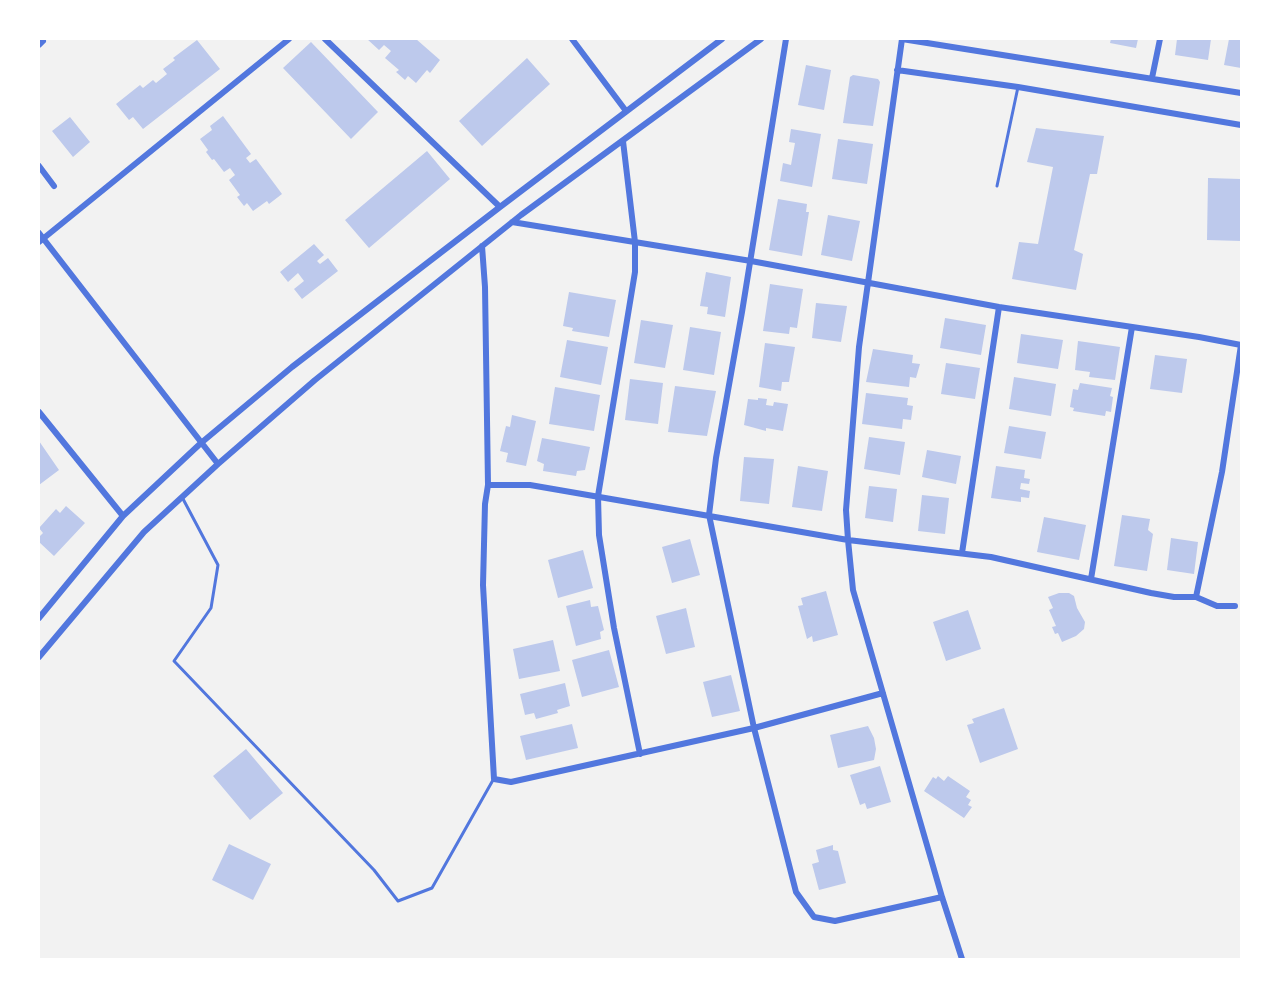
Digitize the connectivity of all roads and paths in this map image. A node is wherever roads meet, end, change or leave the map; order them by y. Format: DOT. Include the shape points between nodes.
graph roads {
  1 [pos="289,39"];
  2 [pos="325,39"];
  3 [pos="572,39"];
  4 [pos="722,39"];
  5 [pos="761,39"];
  6 [pos="786,39"];
  7 [pos="902,39"];
  8 [pos="1160,39"];
  9 [pos="897,70"];
  10 [pos="1152,78"];
  11 [pos="1018,87"];
  12 [pos="1241,93"];
  13 [pos="626,111"];
  14 [pos="1241,125"];
  15 [pos="622,141"];
  16 [pos="39,166"];
  17 [pos="54,186"];
  18 [pos="997,186"];
  19 [pos="500,207"];
  20 [pos="512,222"];
  21 [pos="40,238"];
  22 [pos="635,242"];
  23 [pos="482,246"];
  24 [pos="751,261"];
  25 [pos="868,282"];
  26 [pos="999,307"];
  27 [pos="1132,327"];
  28 [pos="1241,345"];
  29 [pos="39,412"];
  30 [pos="201,443"];
  31 [pos="218,464"];
  32 [pos="488,485"];
  33 [pos="598,496"];
  34 [pos="182,497"];
  35 [pos="709,515"];
  36 [pos="123,516"];
  37 [pos="848,540"];
  38 [pos="962,553"];
  39 [pos="1091,579"];
  40 [pos="1196,597"];
  41 [pos="1235,606"];
  42 [pos="39,618"];
  43 [pos="39,657"];
  44 [pos="883,693"];
  45 [pos="754,728"];
  46 [pos="640,754"];
  47 [pos="494,779"];
  48 [pos="942,897"];
  49 [pos="962,959"];
  1 -- 21 [label="street"];
  2 -- 19 [label="street"];
  3 -- 13 [label="street"];
  4 -- 13 [label="street"];
  5 -- 15 [label="street"];
  6 -- 24 [label="street"];
  7 -- 9 [label="street"];
  7 -- 10 [label="street"];
  8 -- 10 [label="street"];
  9 -- 11 [label="street"];
  9 -- 25 [label="street"];
  10 -- 12 [label="street"];
  11 -- 14 [label="street"];
  11 -- 18 [label="lane"];
  13 -- 19 [label="street"];
  15 -- 20 [label="street"];
  15 -- 22 [label="street"];
  16 -- 17 [label="street"];
  19 -- 30 [label="street" via="292,367"];
  20 -- 22 [label="street"];
  20 -- 23 [label="street"];
  21 -- 30 [label="street"];
  22 -- 24 [label="street"];
  22 -- 33 [label="street" via="635,273"];
  23 -- 31 [label="street" via="315,380"];
  23 -- 32 [label="street"];
  24 -- 25 [label="street"];
  24 -- 35 [label="street"];
  25 -- 26 [label="street"];
  25 -- 37 [label="street" via="846,510"];
  26 -- 27 [label="street"];
  26 -- 38 [label="street"];
  27 -- 28 [label="street"];
  27 -- 39 [label="street"];
  28 -- 40 [label="street" via="1222,472"];
  29 -- 36 [label="street"];
  30 -- 31 [label="street"];
  30 -- 36 [label="street"];
  31 -- 34 [label="street"];
  32 -- 33 [label="street" via="530,484"];
  32 -- 47 [label="street" via="483,585"];
  33 -- 35 [label="street"];
  33 -- 46 [label="street" via="598,535"];
  34 -- 43 [label="street" via="144,532"];
  34 -- 47 [label="lane" via="218,565 211,608 174,661 374,870 398,901 432,888"];
  35 -- 37 [label="street"];
  35 -- 45 [label="street"];
  36 -- 42 [label="street"];
  37 -- 38 [label="street"];
  37 -- 44 [label="street" via="854,590"];
  38 -- 39 [label="street"];
  39 -- 40 [label="street" via="1174,597"];
  40 -- 41 [label="street" via="1217,606"];
  44 -- 45 [label="street"];
  44 -- 48 [label="street"];
  45 -- 46 [label="street"];
  45 -- 48 [label="street" via="796,892 814,917 835,921"];
  46 -- 47 [label="street" via="511,782"];
  48 -- 49 [label="street"];
}
